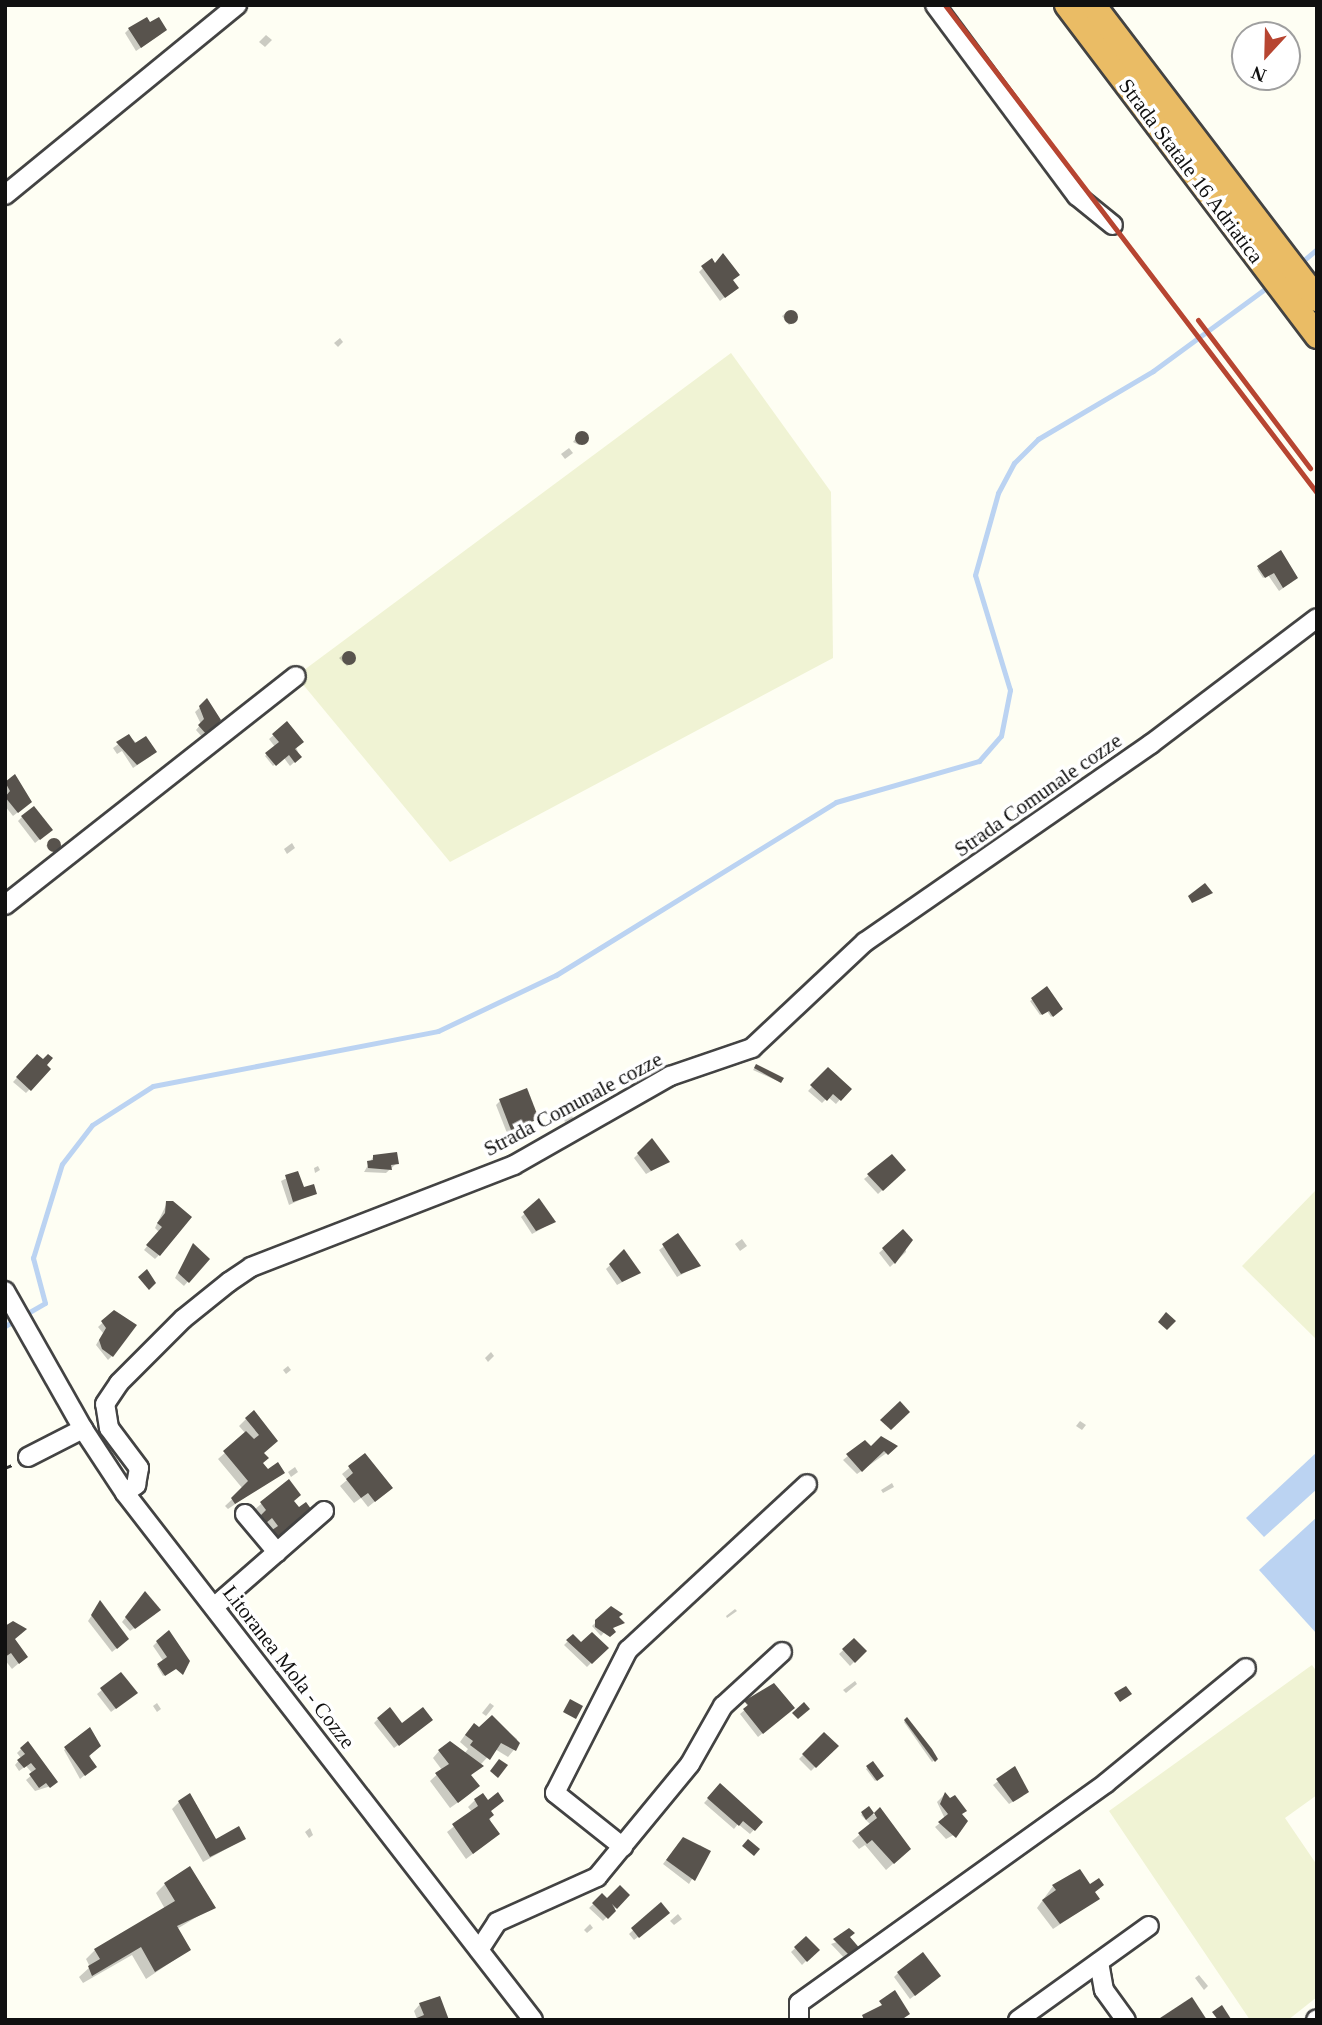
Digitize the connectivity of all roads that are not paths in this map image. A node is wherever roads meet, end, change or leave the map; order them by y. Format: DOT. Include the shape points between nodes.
graph roads {
  1 [pos="237,5"];
  2 [pos="935,5"];
  3 [pos="1066,5"];
  4 [pos="1093,5"];
  5 [pos="5,195"];
  6 [pos="1113,225"];
  7 [pos="1276,264"];
  8 [pos="1302,292"];
  9 [pos="1317,336"];
  10 [pos="1310,623"];
  11 [pos="296,676"];
  12 [pos="5,905"];
  13 [pos="8,1295"];
  14 [pos="83,1429"];
  15 [pos="28,1457"];
  16 [pos="807,1484"];
  17 [pos="125,1493"];
  18 [pos="324,1511"];
  19 [pos="245,1514"];
  20 [pos="277,1552"];
  21 [pos="214,1607"];
  22 [pos="782,1652"];
  23 [pos="1246,1668"];
  24 [pos="623,1847"];
  25 [pos="1149,1926"];
  26 [pos="479,1950"];
  27 [pos="1099,1962"];
  28 [pos="533,2020"];
  29 [pos="799,2020"];
  30 [pos="1018,2020"];
  31 [pos="1126,2020"];
  1 -- 5 [label="street"];
  2 -- 6 [label="street" via="1077,196"];
  3 -- 7 [label="highway, Strada Statale 16 Adriatica"];
  4 -- 7 [label="highway, Strada Statale 16 Adriatica"];
  7 -- 8 [label="highway, Strada Statale 16 Adriatica"];
  8 -- 9 [label="highway, Strada Statale 16 Adriatica"];
  10 -- 17 [label="street, Strada Comunale cozze" via="1151,744 865,942 752,1048 670,1076 514,1165 251,1267 229,1282 183,1319 119,1383 105,1404 108,1428 139,1468 136,1485"];
  11 -- 12 [label="street"];
  13 -- 14 [label="street, Litoranea Mola - Cozze"];
  14 -- 15 [label="street"];
  14 -- 17 [label="street, Litoranea Mola - Cozze"];
  16 -- 24 [label="street" via="628,1650 555,1793"];
  17 -- 21 [label="street, Litoranea Mola - Cozze"];
  18 -- 20 [label="street"];
  19 -- 20 [label="street"];
  20 -- 21 [label="street"];
  21 -- 26 [label="street, Litoranea Mola - Cozze"];
  22 -- 24 [label="street" via="723,1706 690,1764"];
  23 -- 29 [label="street" via="1095,1792 799,2003"];
  24 -- 26 [label="street" via="597,1877 497,1922"];
  25 -- 27 [label="street"];
  26 -- 28 [label="street, Litoranea Mola - Cozze"];
  27 -- 30 [label="street"];
  27 -- 31 [label="street" via="1104,1990"];
}
